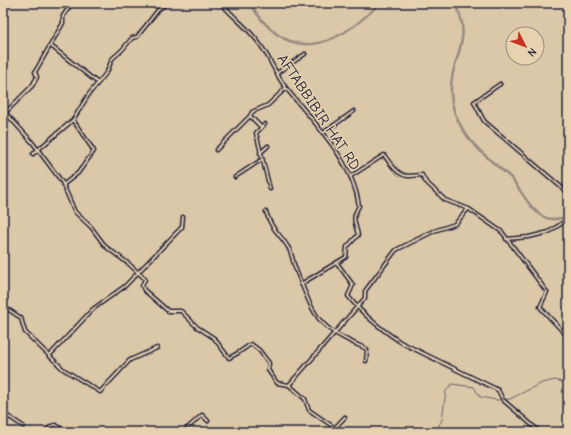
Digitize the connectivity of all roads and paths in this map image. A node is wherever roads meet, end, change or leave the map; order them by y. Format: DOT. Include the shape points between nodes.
graph roads {
  1 [pos="72,3"];
  2 [pos="167,3"];
  3 [pos="221,3"];
  4 [pos="51,46"];
  5 [pos="305,54"];
  6 [pos="277,73"];
  7 [pos="98,83"];
  8 [pos="500,84"];
  9 [pos="286,88"];
  10 [pos="3,110"];
  11 [pos="354,111"];
  12 [pos="6,113"];
  13 [pos="250,116"];
  14 [pos="73,120"];
  15 [pos="265,124"];
  16 [pos="261,127"];
  17 [pos="323,133"];
  18 [pos="268,146"];
  19 [pos="216,150"];
  20 [pos="260,153"];
  21 [pos="33,154"];
  22 [pos="261,160"];
  23 [pos="351,176"];
  24 [pos="235,177"];
  25 [pos="63,185"];
  26 [pos="270,189"];
  27 [pos="568,192"];
  28 [pos="469,209"];
  29 [pos="266,212"];
  30 [pos="183,217"];
  31 [pos="568,219"];
  32 [pos="506,239"];
  33 [pos="336,262"];
  34 [pos="138,272"];
  35 [pos="302,284"];
  36 [pos="3,306"];
  37 [pos="357,306"];
  38 [pos="333,333"];
  39 [pos="568,337"];
  40 [pos="157,348"];
  41 [pos="49,356"];
  42 [pos="366,361"];
  43 [pos="289,385"];
  44 [pos="3,413"];
  45 [pos="345,417"];
  46 [pos="208,421"];
  47 [pos="23,426"];
  48 [pos="335,428"];
  49 [pos="46,432"];
  50 [pos="66,432"];
  51 [pos="183,432"];
  52 [pos="331,432"];
  53 [pos="341,432"];
  54 [pos="540,432"];
  1 -- 4 [label="street" via="63,16 63,23"];
  2 -- 7 [label="street" via="158,10 137,37 132,38 112,59 107,72"];
  3 -- 6 [label="street, AFTABBIBIR HAT RD" via="258,42"];
  4 -- 7 [label="street"];
  4 -- 12 [label="street" via="34,72 37,77 33,85"];
  5 -- 6 [label="street"];
  6 -- 9 [label="street, AFTABBIBIR HAT RD"];
  7 -- 14 [label="street"];
  8 -- 27 [label="street" via="474,102 482,119 513,144 527,160"];
  9 -- 13 [label="street" via="268,105 252,112"];
  9 -- 17 [label="street, AFTABBIBIR HAT RD"];
  10 -- 12 [label="street"];
  11 -- 17 [label="street"];
  12 -- 25 [label="street" via="32,142"];
  13 -- 16 [label="street"];
  13 -- 19 [label="street"];
  14 -- 21 [label="street"];
  14 -- 25 [label="street" via="94,151 78,173"];
  15 -- 16 [label="street"];
  16 -- 20 [label="street" via="256,133"];
  17 -- 23 [label="street, AFTABBIBIR HAT RD"];
  18 -- 20 [label="street"];
  20 -- 22 [label="street"];
  22 -- 24 [label="street"];
  22 -- 26 [label="street"];
  23 -- 28 [label="street" via="384,155 402,175 422,175 445,200"];
  23 -- 33 [label="street, AFTABBIBIR HAT RD" via="359,206 355,211 354,220 358,235 347,248 346,257"];
  25 -- 34 [label="street" via="74,212 91,227 106,247"];
  28 -- 32 [label="street" via="499,228"];
  28 -- 37 [label="street" via="456,223 417,239 394,253 376,274 373,283 365,292 365,298"];
  29 -- 35 [label="street" via="270,225 289,248"];
  30 -- 34 [label="street" via="182,226"];
  31 -- 32 [label="street" via="549,232"];
  32 -- 39 [label="street" via="548,292 540,307"];
  33 -- 35 [label="street"];
  33 -- 37 [label="street" via="353,285 348,296"];
  34 -- 41 [label="street" via="121,290 93,309"];
  34 -- 43 [label="street" via="145,280 142,286 144,290 168,311 181,311 197,327 214,338 229,358 252,344 269,363 268,370 271,376 278,383"];
  35 -- 38 [label="street" via="315,316"];
  36 -- 41 [label="street" via="21,318 25,332"];
  37 -- 38 [label="street"];
  37 -- 54 [label="street" via="402,343 498,390 503,400"];
  38 -- 42 [label="street" via="365,348"];
  38 -- 43 [label="street"];
  40 -- 41 [label="street" via="130,360 100,392 63,369"];
  43 -- 48 [label="street" via="305,399 309,410"];
  44 -- 47 [label="street"];
  45 -- 48 [label="street"];
  46 -- 51 [label="street" via="202,415"];
  48 -- 52 [label="street"];
  48 -- 53 [label="street"];
  49 -- 50 [label="street" via="50,426 56,426"];
}
